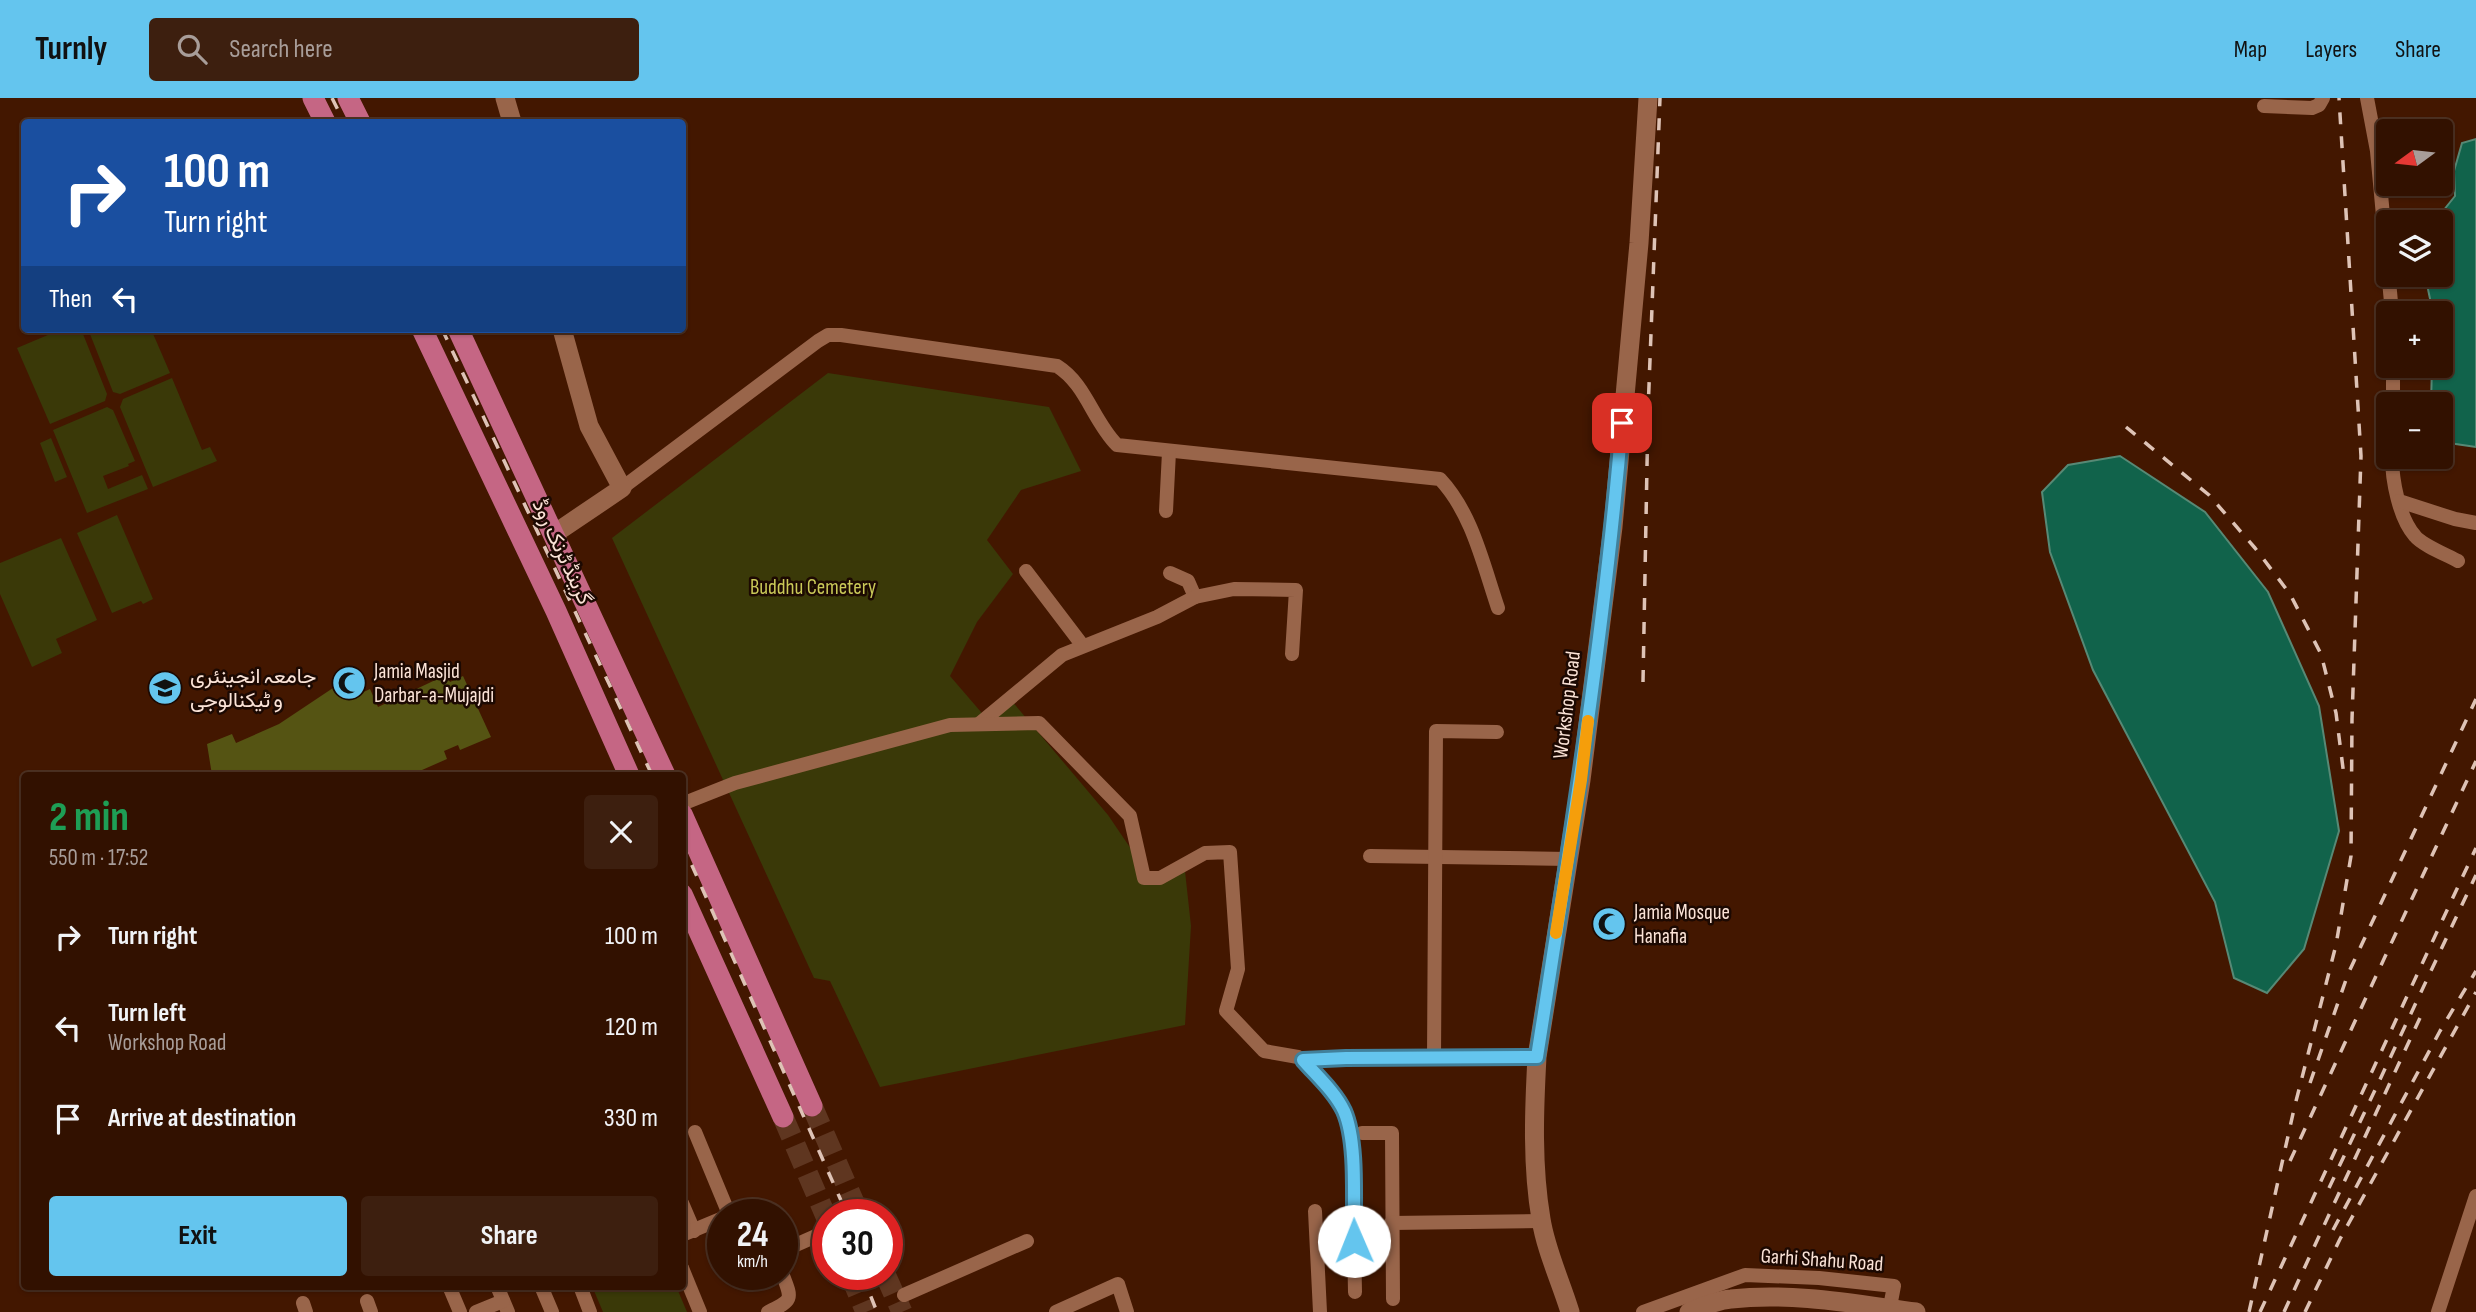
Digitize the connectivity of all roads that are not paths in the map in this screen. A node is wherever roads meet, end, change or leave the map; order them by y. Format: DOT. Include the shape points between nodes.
graph roads {
  1 [pos="313,98"];
  2 [pos="348,98"];
  3 [pos="505,98"];
  4 [pos="1648,98"];
  5 [pos="2323,98"];
  6 [pos="2367,98"];
  7 [pos="2264,106"];
  8 [pos="324,119"];
  9 [pos="358,119"];
  10 [pos="511,119"];
  11 [pos="2391,301"];
  12 [pos="424,333"];
  13 [pos="459,333"];
  14 [pos="563,333"];
  15 [pos="1170,452"];
  16 [pos="2394,469"];
  17 [pos="622,488"];
  18 [pos="2399,501"];
  19 [pos="1166,511"];
  20 [pos="2476,523"];
  21 [pos="554,534"];
  22 [pos="2458,561"];
  23 [pos="1026,571"];
  24 [pos="1170,573"];
  25 [pos="1195,597"];
  26 [pos="1498,608"];
  27 [pos="1083,646"];
  28 [pos="1292,654"];
  29 [pos="979,724"];
  30 [pos="1497,732"];
  31 [pos="628,772"];
  32 [pos="664,772"];
  33 [pos="686,802"];
  34 [pos="686,823"];
  35 [pos="1370,856"];
  36 [pos="1435,858"];
  37 [pos="1568,859"];
  38 [pos="686,903"];
  39 [pos="1537,1057"];
  40 [pos="1434,1058"];
  41 [pos="1303,1060"];
  42 [pos="812,1106"];
  43 [pos="783,1116"];
  44 [pos="695,1132"];
  45 [pos="1362,1133"];
  46 [pos="2476,1196"];
  47 [pos="724,1199"];
  48 [pos="1315,1211"];
  49 [pos="1541,1221"];
  50 [pos="1391,1223"];
  51 [pos="707,1225"];
  52 [pos="688,1233"];
  53 [pos="1027,1241"];
  54 [pos="686,1278"];
  55 [pos="451,1290"];
  56 [pos="499,1290"];
  57 [pos="543,1290"];
  58 [pos="582,1290"];
  59 [pos="788,1290"];
  60 [pos="1355,1292"];
  61 [pos="904,1295"];
  62 [pos="1393,1299"];
  63 [pos="506,1306"];
  64 [pos="460,1312"];
  65 [pos="476,1312"];
  66 [pos="552,1312"];
  67 [pos="590,1312"];
  68 [pos="700,1312"];
  69 [pos="768,1312"];
  70 [pos="1056,1312"];
  71 [pos="1127,1312"];
  72 [pos="1320,1312"];
  73 [pos="1570,1312"];
  74 [pos="1643,1312"];
  75 [pos="1689,1312"];
  76 [pos="1889,1312"];
  77 [pos="1916,1312"];
  78 [pos="2438,1312"];
  1 -- 8 [label="main road"];
  2 -- 9 [label="main road"];
  3 -- 10 [label="main road"];
  4 -- 37 [label="main road, Workshop Road" via="1613,527"];
  5 -- 7 [label="street" via="2312,108"];
  6 -- 11 [label="street" via="2377,151"];
  12 -- 31 [label="main road, گرینڈ ٹرنک روڈ"];
  13 -- 21 [label="main road, گرینڈ ٹرنک روڈ"];
  14 -- 17 [label="main road" via="589,426"];
  15 -- 17 [label="street" via="1117,445 1075,380 1057,366 828,335"];
  15 -- 19 [label="street"];
  15 -- 26 [label="street" via="1440,479 1464,512"];
  16 -- 18 [label="street"];
  17 -- 21 [label="main road"];
  18 -- 20 [label="street"];
  18 -- 22 [label="street" via="2416,538"];
  21 -- 32 [label="main road, گرینڈ ٹرنک روڈ"];
  23 -- 27 [label="street"];
  24 -- 25 [label="street" via="1188,582"];
  25 -- 27 [label="street"];
  25 -- 28 [label="street" via="1234,589 1296,590"];
  27 -- 29 [label="street" via="1062,654"];
  29 -- 33 [label="street" via="950,725 735,783"];
  29 -- 41 [label="street" via="1039,723 1130,816 1144,877 1160,878 1205,853 1230,852 1238,969 1226,1010 1264,1051"];
  30 -- 36 [label="street" via="1436,731"];
  34 -- 42 [label="main road"];
  35 -- 36 [label="street"];
  36 -- 37 [label="street"];
  36 -- 40 [label="street"];
  37 -- 39 [label="main road, Workshop Road"];
  38 -- 43 [label="main road"];
  39 -- 40 [label="street"];
  39 -- 49 [label="main road, Workshop Road" via="1534,1141"];
  40 -- 41 [label="street"];
  41 -- 60 [label="street" via="1337,1098 1352,1140"];
  44 -- 47 [label="street"];
  45 -- 50 [label="street" via="1392,1133"];
  46 -- 78 [label="street"];
  48 -- 72 [label="street"];
  49 -- 50 [label="street"];
  49 -- 73 [label="main road, Workshop Road"];
  50 -- 62 [label="street"];
  51 -- 52 [label="street"];
  53 -- 61 [label="street"];
  54 -- 68 [label="street"];
  55 -- 64 [label="street"];
  56 -- 63 [label="street"];
  57 -- 66 [label="street"];
  58 -- 67 [label="street"];
  59 -- 69 [label="street" via="786,1304"];
  63 -- 65 [label="street"];
  70 -- 71 [label="street" via="1118,1284"];
  74 -- 76 [label="street, Garhi Shahu Road" via="1745,1275 1894,1286"];
  75 -- 77 [label="main road" via="1728,1299 1759,1298 1819,1299"];
}
